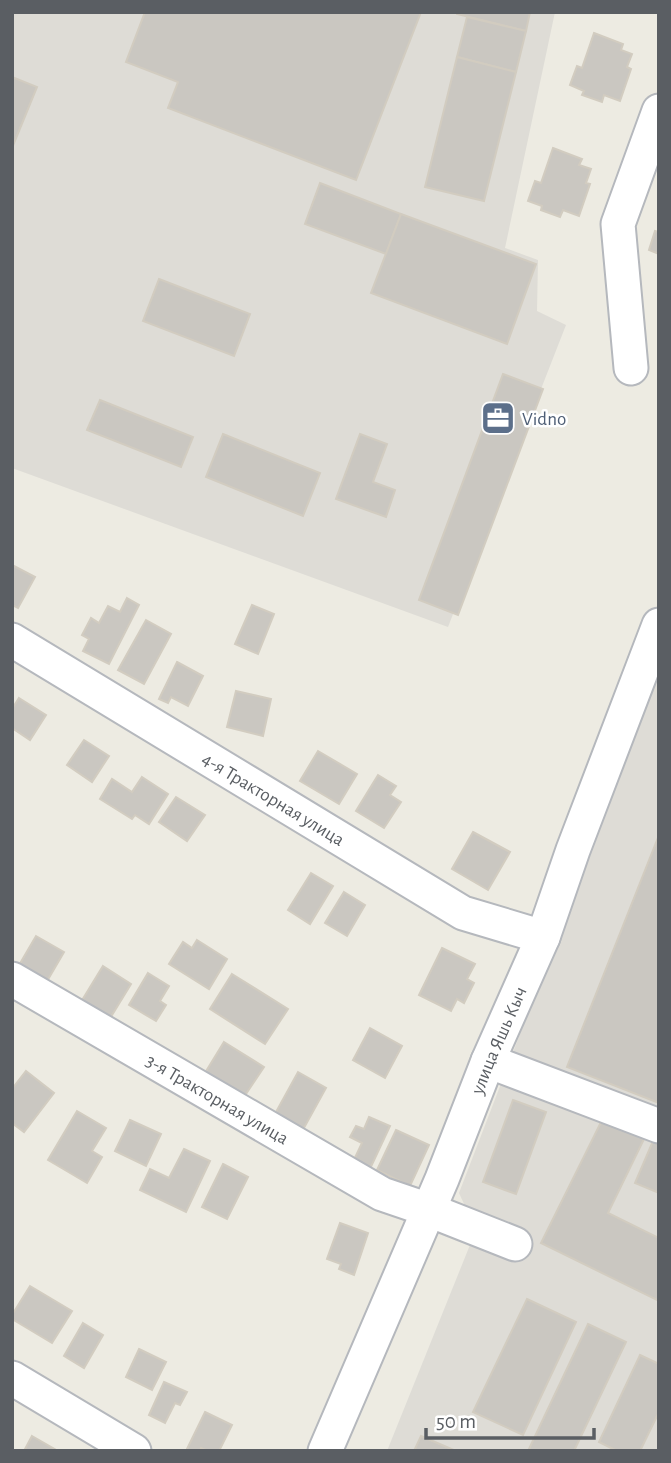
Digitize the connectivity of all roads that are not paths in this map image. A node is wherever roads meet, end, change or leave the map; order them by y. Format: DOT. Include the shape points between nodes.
graph roads {
  1 [pos="659,111"];
  2 [pos="631,368"];
  3 [pos="659,625"];
  4 [pos="12,640"];
  5 [pos="543,937"];
  6 [pos="12,979"];
  7 [pos="488,1061"];
  8 [pos="659,1126"];
  9 [pos="429,1210"];
  10 [pos="515,1244"];
  11 [pos="12,1378"];
  12 [pos="134,1451"];
  13 [pos="325,1451"];
  1 -- 2 [label="street" via="618,224"];
  3 -- 5 [label="street, улица Яшь Кыч"];
  4 -- 5 [label="street, 4-я Тракторная улица" via="463,913"];
  5 -- 7 [label="street, улица Яшь Кыч"];
  6 -- 9 [label="street, 3-я Тракторная улица" via="382,1194"];
  7 -- 8 [label="street"];
  7 -- 9 [label="street, улица Яшь Кыч"];
  9 -- 10 [label="street, 3-я Тракторная улица"];
  9 -- 13 [label="street, улица Яшь Кыч"];
  11 -- 12 [label="street"];
}
